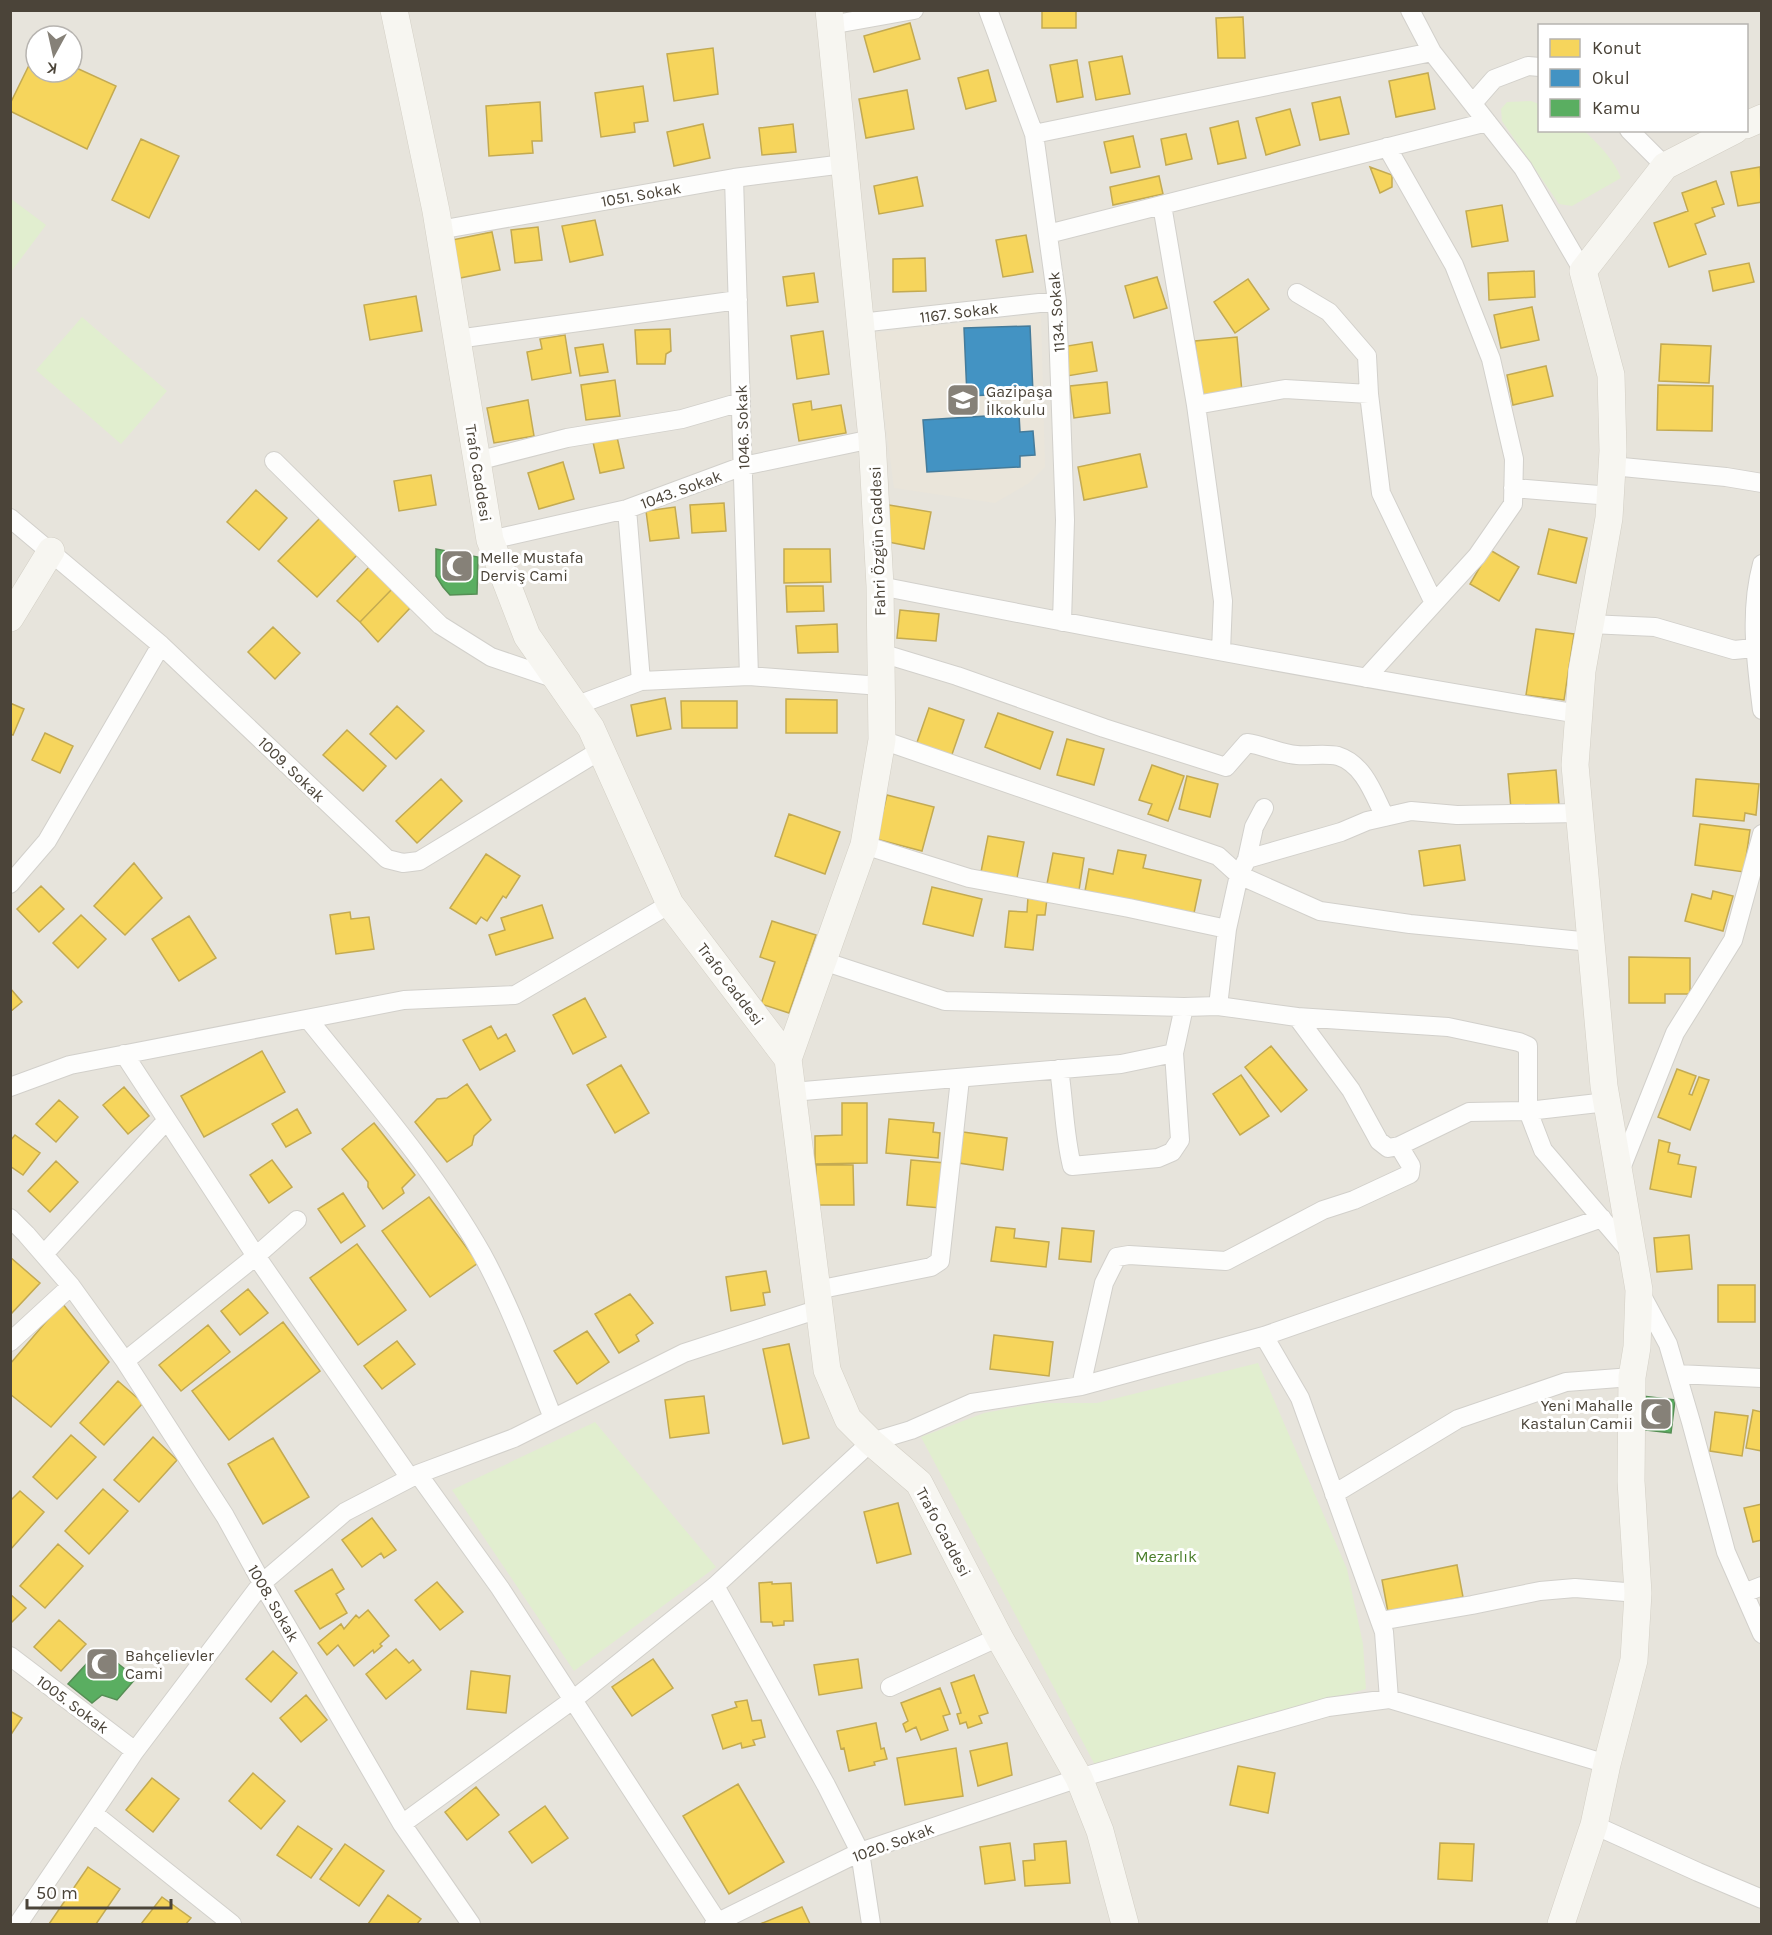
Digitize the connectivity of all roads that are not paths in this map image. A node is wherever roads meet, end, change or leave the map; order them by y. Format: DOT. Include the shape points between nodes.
graph roads {
  1 [pos="394,10"];
  2 [pos="914,10"];
  3 [pos="988,10"];
  4 [pos="1410,10"];
  5 [pos="830,18"];
  6 [pos="1432,52"];
  7 [pos="1538,67"];
  8 [pos="1473,104"];
  9 [pos="1487,122"];
  10 [pos="1631,132"];
  11 [pos="1731,132"];
  12 [pos="1034,134"];
  13 [pos="1387,147"];
  14 [pos="844,164"];
  15 [pos="1665,166"];
  16 [pos="734,178"];
  17 [pos="1162,205"];
  18 [pos="439,230"];
  19 [pos="1048,234"];
  20 [pos="1582,271"];
  21 [pos="1297,293"];
  22 [pos="738,300"];
  23 [pos="1057,301"];
  24 [pos="860,323"];
  25 [pos="457,339"];
  26 [pos="1369,394"];
  27 [pos="741,402"];
  28 [pos="1196,405"];
  29 [pos="872,440"];
  30 [pos="274,461"];
  31 [pos="477,461"];
  32 [pos="743,466"];
  33 [pos="1612,466"];
  34 [pos="1761,483"];
  35 [pos="1514,488"];
  36 [pos="1611,496"];
  37 [pos="627,509"];
  38 [pos="10,518"];
  39 [pos="490,540"];
  40 [pos="51,550"];
  41 [pos="1761,564"];
  42 [pos="880,586"];
  43 [pos="1434,603"];
  44 [pos="10,618"];
  45 [pos="1062,622"];
  46 [pos="1590,624"];
  47 [pos="161,645"];
  48 [pos="1754,648"];
  49 [pos="1221,651"];
  50 [pos="881,653"];
  51 [pos="749,676"];
  52 [pos="1366,678"];
  53 [pos="556,679"];
  54 [pos="641,681"];
  55 [pos="881,686"];
  56 [pos="576,706"];
  57 [pos="1761,710"];
  58 [pos="1579,714"];
  59 [pos="882,740"];
  60 [pos="601,750"];
  61 [pos="1264,808"];
  62 [pos="1579,813"];
  63 [pos="1385,817"];
  64 [pos="1761,834"];
  65 [pos="864,846"];
  66 [pos="1243,867"];
  67 [pos="10,884"];
  68 [pos="670,904"];
  69 [pos="1227,929"];
  70 [pos="1591,942"];
  71 [pos="823,962"];
  72 [pos="1218,1006"];
  73 [pos="1184,1007"];
  74 [pos="1297,1017"];
  75 [pos="308,1019"];
  76 [pos="1174,1053"];
  77 [pos="124,1054"];
  78 [pos="788,1059"];
  79 [pos="1059,1069"];
  80 [pos="960,1079"];
  81 [pos="10,1087"];
  82 [pos="792,1092"];
  83 [pos="1607,1102"];
  84 [pos="1528,1111"];
  85 [pos="167,1120"];
  86 [pos="1399,1146"];
  87 [pos="1619,1174"];
  88 [pos="10,1218"];
  89 [pos="1602,1218"];
  90 [pos="297,1220"];
  91 [pos="44,1254"];
  92 [pos="1633,1255"];
  93 [pos="256,1256"];
  94 [pos="71,1286"];
  95 [pos="1639,1290"];
  96 [pos="818,1300"];
  97 [pos="1264,1336"];
  98 [pos="10,1342"];
  99 [pos="125,1361"];
  100 [pos="1677,1374"];
  101 [pos="1632,1377"];
  102 [pos="1761,1378"];
  103 [pos="1081,1386"];
  104 [pos="554,1418"];
  105 [pos="871,1442"];
  106 [pos="414,1476"];
  107 [pos="1334,1494"];
  108 [pos="262,1583"];
  109 [pos="715,1586"];
  110 [pos="1761,1586"];
  111 [pos="1638,1593"];
  112 [pos="1744,1593"];
  113 [pos="1380,1621"];
  114 [pos="1761,1634"];
  115 [pos="999,1637"];
  116 [pos="10,1656"];
  117 [pos="890,1687"];
  118 [pos="574,1699"];
  119 [pos="1389,1699"];
  120 [pos="135,1751"];
  121 [pos="1607,1764"];
  122 [pos="1079,1778"];
  123 [pos="93,1813"];
  124 [pos="402,1824"];
  125 [pos="1594,1825"];
  126 [pos="860,1852"];
  127 [pos="1761,1899"];
  128 [pos="16,1919"];
  129 [pos="232,1924"];
  130 [pos="471,1924"];
  131 [pos="718,1924"];
  132 [pos="871,1924"];
  133 [pos="1125,1924"];
  134 [pos="1561,1924"];
  1 -- 18 [label="street, Trafo Caddesi"];
  2 -- 5 [label="street"];
  3 -- 12 [label="street, 1134. Sokak"];
  4 -- 6 [label="street"];
  5 -- 14 [label="street, Fahri Özgün Caddesi"];
  6 -- 8 [label="street"];
  6 -- 12 [label="street"];
  7 -- 8 [label="street" via="1528,66 1494,79"];
  8 -- 9 [label="street"];
  9 -- 13 [label="street"];
  9 -- 20 [label="street" via="1523,168"];
  10 -- 15 [label="street"];
  11 -- 15 [label="street"];
  12 -- 19 [label="street, 1134. Sokak"];
  13 -- 17 [label="street"];
  13 -- 35 [label="street" via="1454,266 1491,359 1514,459"];
  14 -- 16 [label="street, 1051. Sokak"];
  14 -- 24 [label="street, Fahri Özgün Caddesi"];
  15 -- 20 [label="street"];
  16 -- 18 [label="street, 1051. Sokak"];
  16 -- 22 [label="street, 1046. Sokak"];
  17 -- 19 [label="street"];
  17 -- 28 [label="street"];
  18 -- 25 [label="street, Trafo Caddesi"];
  19 -- 23 [label="street, 1134. Sokak"];
  20 -- 33 [label="street" via="1611,375"];
  21 -- 26 [label="street" via="1329,312 1367,356"];
  22 -- 25 [label="street"];
  22 -- 27 [label="street, 1046. Sokak"];
  23 -- 24 [label="street, 1167. Sokak"];
  23 -- 45 [label="street, 1134. Sokak" via="1065,520"];
  24 -- 29 [label="street, Fahri Özgün Caddesi"];
  25 -- 31 [label="street, Trafo Caddesi"];
  26 -- 28 [label="street" via="1285,389"];
  26 -- 43 [label="street" via="1381,493"];
  27 -- 31 [label="street" via="682,419 567,438"];
  27 -- 32 [label="street, 1046. Sokak"];
  28 -- 49 [label="street" via="1223,601"];
  29 -- 32 [label="street, 1043. Sokak"];
  29 -- 42 [label="street, Fahri Özgün Caddesi"];
  30 -- 53 [label="street" via="440,625 491,657"];
  31 -- 39 [label="street, Trafo Caddesi"];
  32 -- 37 [label="street, 1043. Sokak"];
  32 -- 51 [label="street, 1046. Sokak"];
  33 -- 34 [label="street"];
  33 -- 36 [label="street"];
  35 -- 36 [label="street"];
  35 -- 43 [label="street" via="1513,504 1477,556"];
  36 -- 46 [label="street"];
  37 -- 39 [label="street, 1043. Sokak"];
  37 -- 54 [label="street"];
  38 -- 40 [label="street, 1009. Sokak"];
  39 -- 53 [label="street, Trafo Caddesi" via="527,636"];
  40 -- 44 [label="street"];
  40 -- 47 [label="street, 1009. Sokak"];
  41 -- 48 [label="street" via="1755,588"];
  42 -- 45 [label="street"];
  42 -- 50 [label="street, Fahri Özgün Caddesi"];
  43 -- 52 [label="street"];
  45 -- 49 [label="street"];
  46 -- 48 [label="street" via="1655,627 1734,650"];
  46 -- 58 [label="street"];
  47 -- 60 [label="street, 1009. Sokak" via="387,859 403,863 419,861"];
  47 -- 67 [label="street" via="47,841"];
  48 -- 57 [label="street"];
  49 -- 52 [label="street"];
  50 -- 55 [label="street, Fahri Özgün Caddesi"];
  50 -- 63 [label="street" via="1226,767 1247,743 1295,755 1338,756 1353,764 1366,779"];
  51 -- 54 [label="street"];
  51 -- 55 [label="street"];
  52 -- 58 [label="street"];
  53 -- 56 [label="street, Trafo Caddesi"];
  54 -- 56 [label="street"];
  55 -- 59 [label="street, Fahri Özgün Caddesi"];
  56 -- 60 [label="street, Trafo Caddesi"];
  58 -- 62 [label="street" via="1575,765"];
  59 -- 65 [label="street, Fahri Özgün Caddesi"];
  59 -- 66 [label="street"];
  60 -- 68 [label="street, Trafo Caddesi"];
  61 -- 66 [label="street" via="1254,827"];
  62 -- 63 [label="street" via="1457,815 1411,811"];
  62 -- 70 [label="street"];
  63 -- 66 [label="street" via="1367,820"];
  64 -- 87 [label="street" via="1733,940 1675,1034"];
  65 -- 69 [label="street" via="969,878"];
  65 -- 71 [label="street, Fahri Özgün Caddesi"];
  66 -- 69 [label="street"];
  66 -- 70 [label="street" via="1320,910 1410,924"];
  68 -- 75 [label="street" via="515,995 404,1000"];
  68 -- 78 [label="street, Trafo Caddesi"];
  69 -- 72 [label="street"];
  70 -- 83 [label="street"];
  71 -- 73 [label="street" via="945,1000"];
  71 -- 78 [label="street, Fahri Özgün Caddesi"];
  72 -- 73 [label="street"];
  72 -- 74 [label="street"];
  73 -- 76 [label="street"];
  74 -- 84 [label="street" via="1448,1027 1519,1042 1528,1046"];
  74 -- 86 [label="street" via="1351,1090 1379,1141 1388,1148"];
  75 -- 77 [label="street"];
  75 -- 104 [label="street" via="430,1172 481,1253 509,1307"];
  76 -- 79 [label="street" via="1121,1064"];
  76 -- 79 [label="street" via="1180,1140 1172,1152 1158,1158 1072,1166"];
  77 -- 81 [label="street" via="70,1065"];
  77 -- 85 [label="street"];
  78 -- 82 [label="street, Trafo Caddesi"];
  79 -- 80 [label="street"];
  80 -- 82 [label="street"];
  80 -- 96 [label="street" via="940,1261"];
  82 -- 96 [label="street, Trafo Caddesi"];
  83 -- 84 [label="street"];
  83 -- 87 [label="street"];
  84 -- 86 [label="street" via="1469,1112"];
  84 -- 89 [label="street" via="1543,1150"];
  85 -- 91 [label="street"];
  85 -- 93 [label="street"];
  86 -- 103 [label="street" via="1411,1166 1410,1173 1323,1210 1226,1261 1118,1257 1104,1282"];
  87 -- 92 [label="street"];
  88 -- 91 [label="street, 1008. Sokak"];
  89 -- 92 [label="street"];
  89 -- 97 [label="street"];
  90 -- 93 [label="street"];
  91 -- 94 [label="street, 1008. Sokak"];
  92 -- 95 [label="street"];
  93 -- 99 [label="street"];
  93 -- 106 [label="street"];
  94 -- 98 [label="street"];
  94 -- 99 [label="street, 1008. Sokak"];
  95 -- 100 [label="street" via="1668,1344"];
  95 -- 101 [label="street"];
  96 -- 104 [label="street" via="684,1353"];
  96 -- 105 [label="street, Trafo Caddesi" via="827,1370 848,1419"];
  97 -- 103 [label="street"];
  97 -- 107 [label="street" via="1300,1398"];
  99 -- 108 [label="street, 1008. Sokak" via="225,1516"];
  100 -- 102 [label="street"];
  100 -- 112 [label="street" via="1726,1552"];
  101 -- 107 [label="street" via="1566,1382 1458,1419"];
  101 -- 111 [label="street" via="1631,1481"];
  103 -- 105 [label="street" via="972,1403 911,1430"];
  104 -- 106 [label="street" via="514,1438"];
  105 -- 109 [label="street"];
  105 -- 115 [label="street, Trafo Caddesi" via="920,1483"];
  106 -- 108 [label="street" via="345,1512"];
  106 -- 118 [label="street" via="501,1588"];
  107 -- 113 [label="street"];
  108 -- 120 [label="street"];
  108 -- 124 [label="street, 1008. Sokak"];
  109 -- 118 [label="street"];
  109 -- 126 [label="street"];
  110 -- 112 [label="street"];
  111 -- 113 [label="street" via="1575,1588 1540,1591"];
  111 -- 121 [label="street" via="1634,1660"];
  112 -- 114 [label="street"];
  113 -- 119 [label="street"];
  115 -- 117 [label="street"];
  115 -- 122 [label="street, Trafo Caddesi"];
  116 -- 120 [label="street, 1005. Sokak"];
  118 -- 124 [label="street"];
  118 -- 131 [label="street"];
  119 -- 121 [label="street"];
  119 -- 122 [label="street, 1020. Sokak" via="1328,1707"];
  120 -- 123 [label="street"];
  121 -- 125 [label="street"];
  122 -- 126 [label="street, 1020. Sokak"];
  122 -- 133 [label="street, Trafo Caddesi" via="1100,1831"];
  123 -- 128 [label="street"];
  123 -- 129 [label="street"];
  124 -- 130 [label="street, 1008. Sokak"];
  125 -- 127 [label="street"];
  125 -- 134 [label="street"];
  126 -- 131 [label="street, 1020. Sokak"];
  126 -- 132 [label="street"];
}
